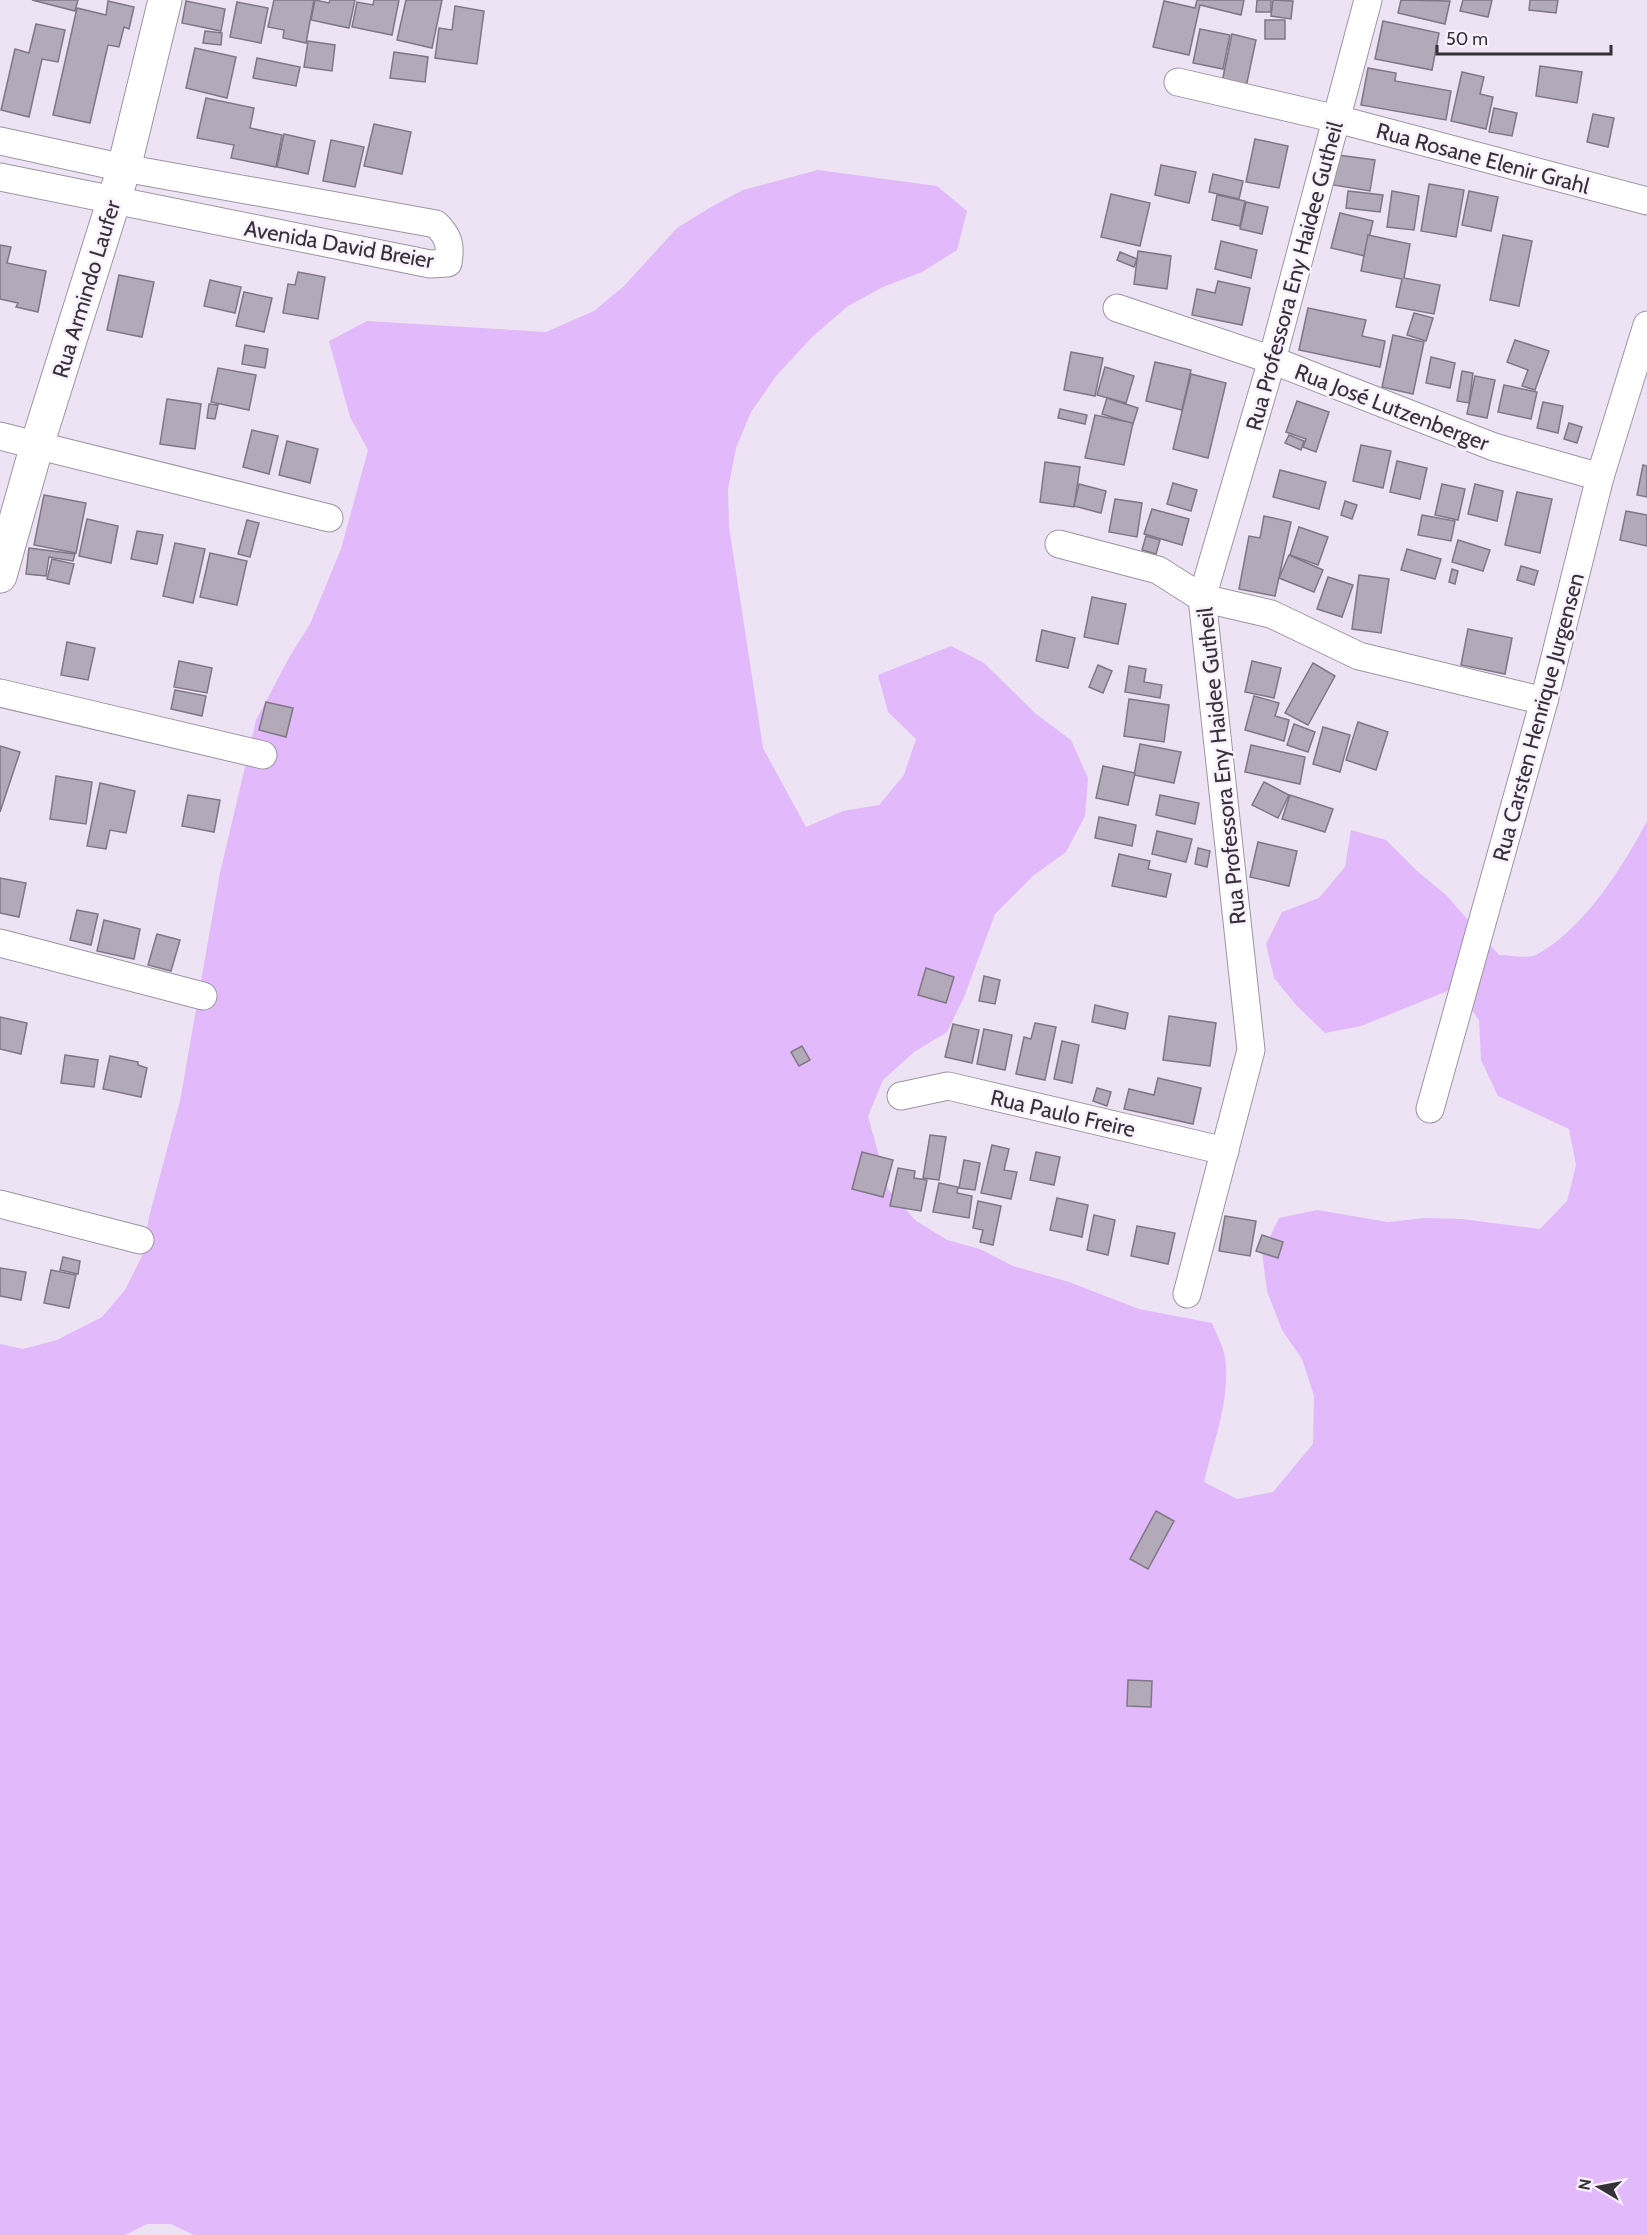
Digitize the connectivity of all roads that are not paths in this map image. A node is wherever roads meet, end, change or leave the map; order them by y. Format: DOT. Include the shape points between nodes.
graph roads {
  1 [pos="165,0"];
  2 [pos="1368,0"];
  3 [pos="1178,82"];
  4 [pos="1337,119"];
  5 [pos="0,141"];
  6 [pos="124,168"];
  7 [pos="0,177"];
  8 [pos="1647,201"];
  9 [pos="114,202"];
  10 [pos="1117,308"];
  11 [pos="1647,325"];
  12 [pos="1272,360"];
  13 [pos="0,436"];
  14 [pos="37,445"];
  15 [pos="1600,477"];
  16 [pos="329,518"];
  17 [pos="1059,544"];
  18 [pos="0,576"];
  19 [pos="1202,598"];
  20 [pos="0,693"];
  21 [pos="1544,701"];
  22 [pos="263,755"];
  23 [pos="0,943"];
  24 [pos="203,996"];
  25 [pos="901,1096"];
  26 [pos="1430,1109"];
  27 [pos="1226,1151"];
  28 [pos="0,1204"];
  29 [pos="140,1240"];
  30 [pos="1187,1294"];
  1 -- 6 [label="street, Rua Armindo Laufer"];
  2 -- 4 [label="street, Rua Professora Eny Haidee Gutheil"];
  3 -- 4 [label="street, Rua Rosane Elenir Grahl"];
  4 -- 8 [label="street, Rua Rosane Elenir Grahl"];
  4 -- 12 [label="street, Rua Professora Eny Haidee Gutheil"];
  5 -- 6 [label="street, Avenida David Breier"];
  6 -- 9 [label="street, Rua Armindo Laufer"];
  6 -- 9 [label="street, Avenida David Breier" via="436,224 447,235 448,263 430,264"];
  7 -- 9 [label="street, Avenida David Breier"];
  9 -- 14 [label="street, Rua Armindo Laufer"];
  10 -- 12 [label="street, Rua José Lutzenberger"];
  11 -- 15 [label="street, Rua Carsten Henrique Jurgensen"];
  12 -- 15 [label="street, Rua José Lutzenberger" via="1494,447"];
  12 -- 19 [label="street, Rua Professora Eny Haidee Gutheil"];
  13 -- 14 [label="street"];
  14 -- 16 [label="street"];
  14 -- 18 [label="street, Rua Armindo Laufer"];
  15 -- 21 [label="street, Rua Carsten Henrique Jurgensen"];
  17 -- 19 [label="street" via="1158,570"];
  19 -- 21 [label="street" via="1271,614 1359,656"];
  19 -- 27 [label="street, Rua Professora Eny Haidee Gutheil" via="1251,1050"];
  20 -- 22 [label="street"];
  21 -- 26 [label="street, Rua Carsten Henrique Jurgensen"];
  23 -- 24 [label="street"];
  25 -- 27 [label="street, Rua Paulo Freire" via="948,1086"];
  27 -- 30 [label="street, Rua Professora Eny Haidee Gutheil"];
  28 -- 29 [label="street"];
}
